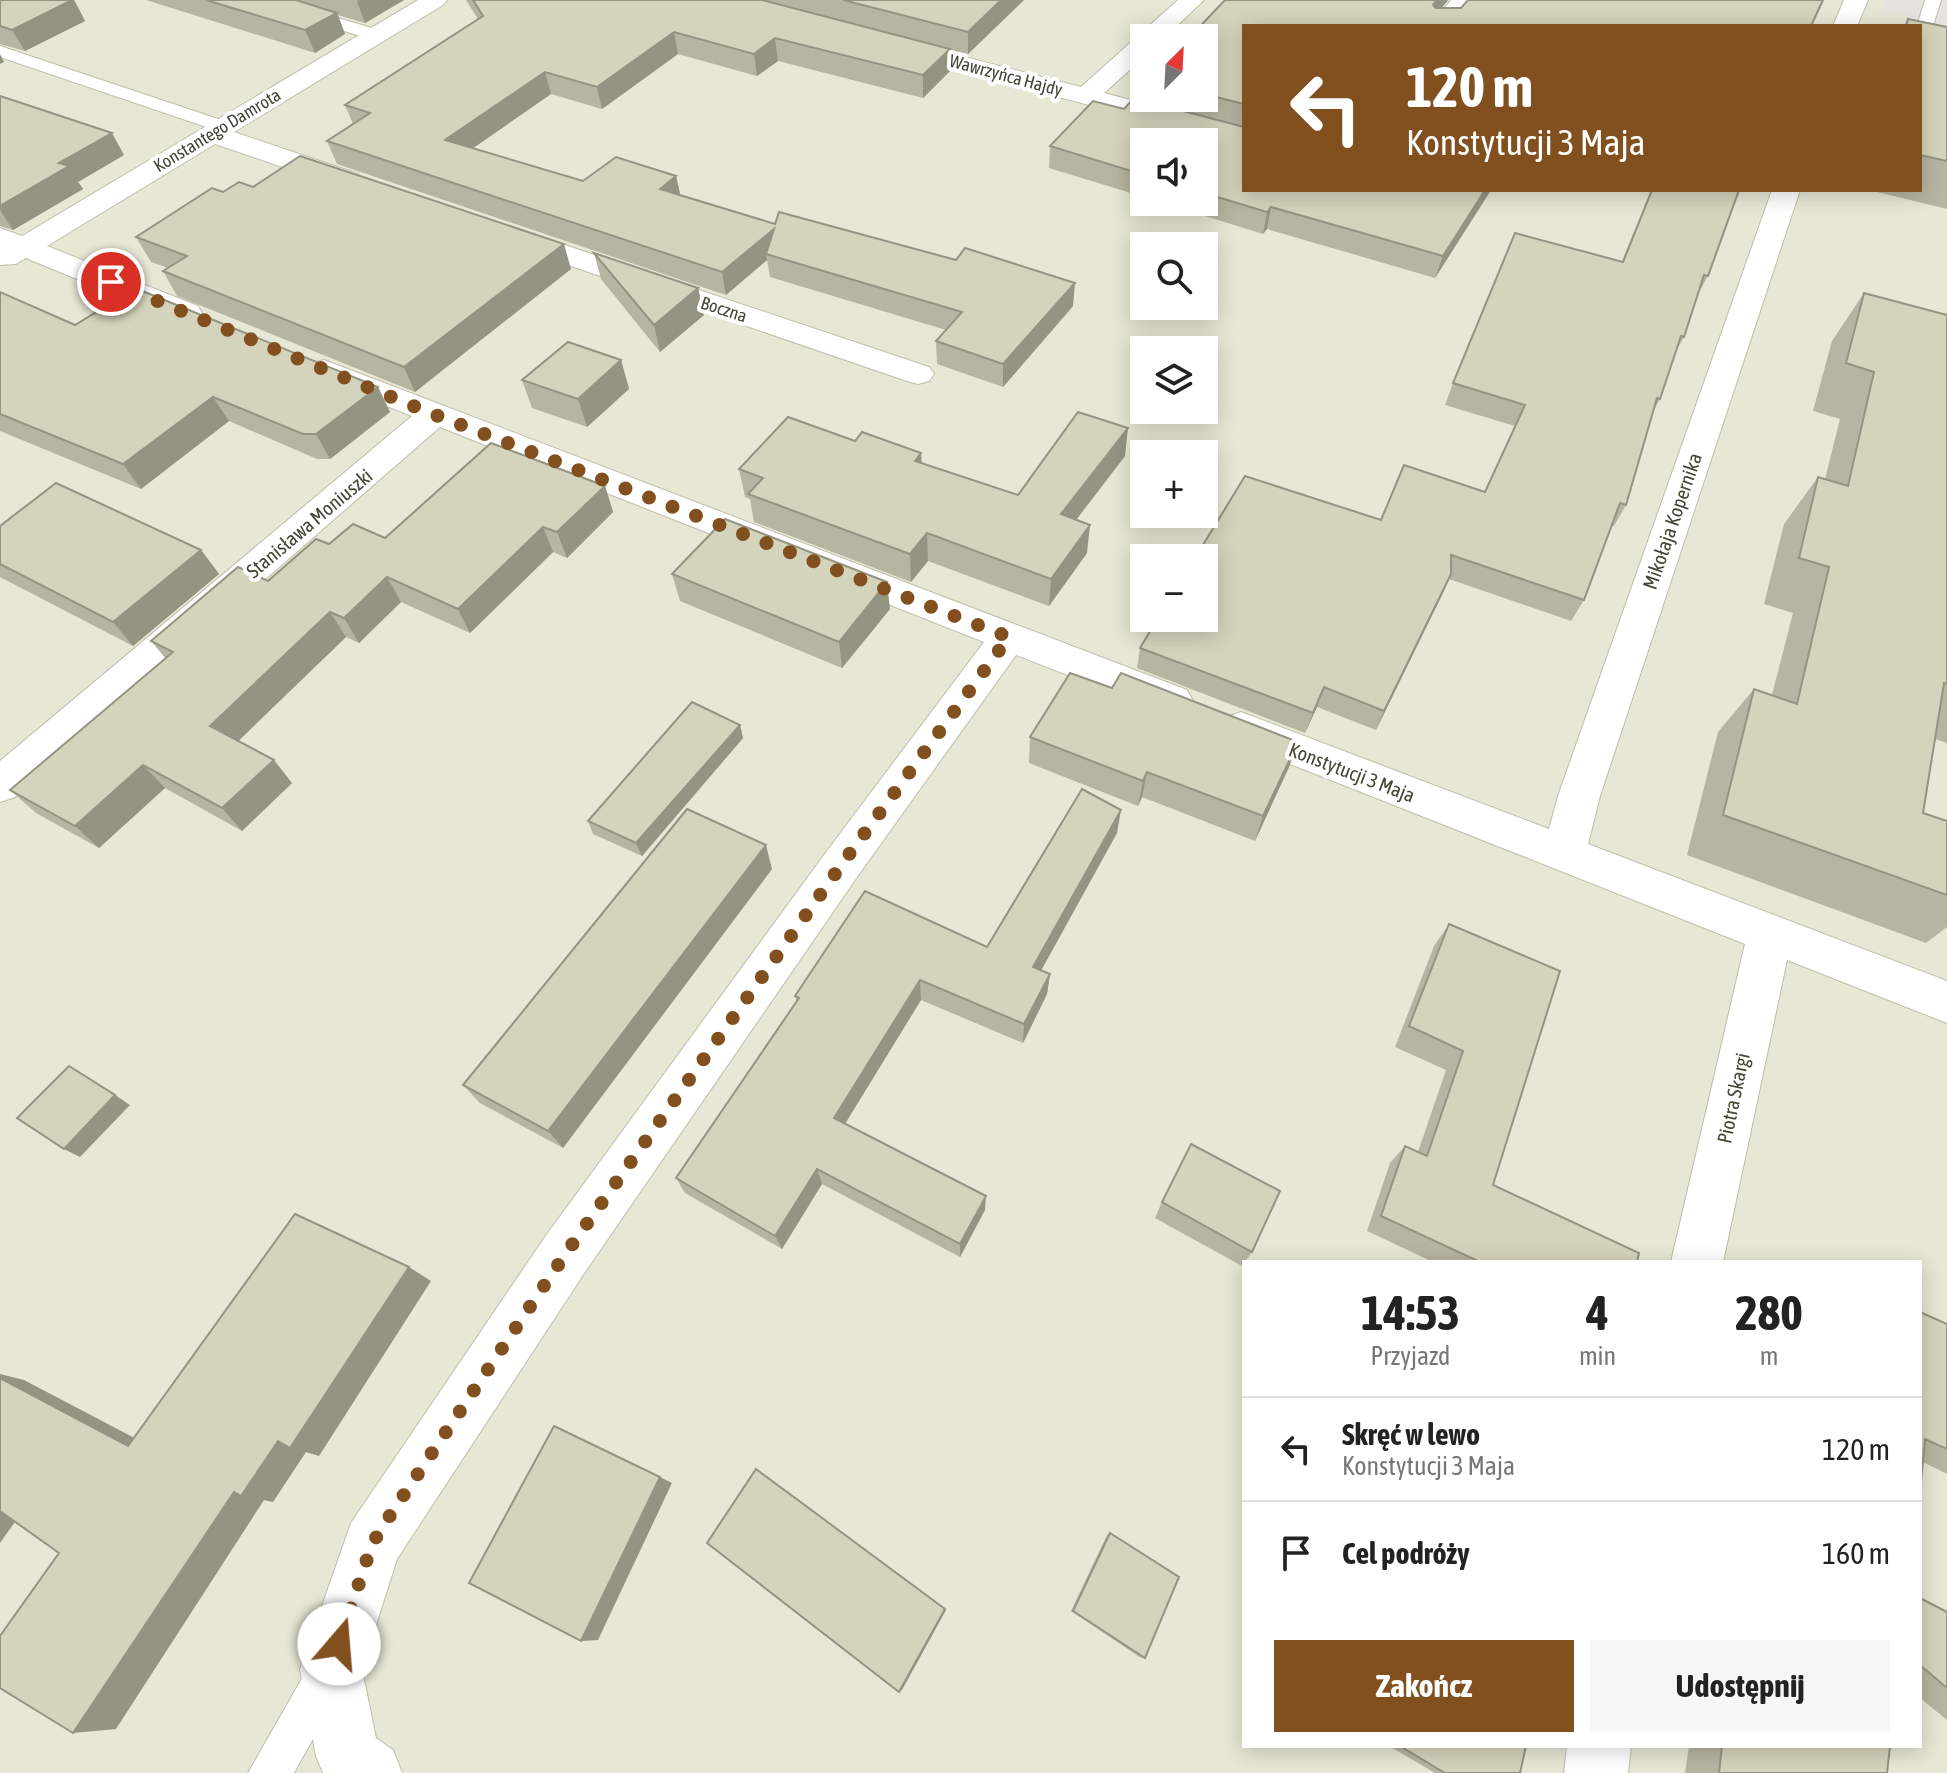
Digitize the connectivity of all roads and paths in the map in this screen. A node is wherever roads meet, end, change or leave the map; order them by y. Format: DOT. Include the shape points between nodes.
graph roads {
  1 [pos="260,0"];
  2 [pos="435,0"];
  3 [pos="1192,0"];
  4 [pos="1463,0"];
  5 [pos="1856,0"];
  6 [pos="1933,0"];
  7 [pos="1165,24"];
  8 [pos="1444,24"];
  9 [pos="1846,24"];
  10 [pos="376,35"];
  11 [pos="872,40"];
  12 [pos="1925,44"];
  13 [pos="0,51"];
  14 [pos="1130,57"];
  15 [pos="1086,96"];
  16 [pos="218,130"];
  17 [pos="1242,137"];
  18 [pos="372,188"];
  19 [pos="1785,192"];
  20 [pos="488,228"];
  21 [pos="8,249"];
  22 [pos="214,324"];
  23 [pos="287,354"];
  24 [pos="918,374"];
  25 [pos="433,414"];
  26 [pos="1009,637"];
  27 [pos="0,785"];
  28 [pos="1564,854"];
  29 [pos="1770,934"];
  30 [pos="1947,1002"];
  31 [pos="1697,1260"];
  32 [pos="331,1669"];
  33 [pos="1599,1748"];
  34 [pos="270,1773"];
  35 [pos="370,1773"];
  36 [pos="1596,1773"];
  1 -- 10 [label="lane"];
  2 -- 10 [label="street, Konstantego Damrota"];
  3 -- 7 [label="street"];
  4 -- 8 [label="street"];
  5 -- 9 [label="street"];
  6 -- 12 [label="lane"];
  10 -- 16 [label="street, Konstantego Damrota"];
  11 -- 15 [label="street, Wawrzyńca Hajdy"];
  13 -- 16 [label="lane"];
  14 -- 15 [label="street"];
  15 -- 17 [label="street, Wawrzyńca Hajdy"];
  16 -- 18 [label="street"];
  16 -- 21 [label="street, Konstantego Damrota"];
  19 -- 28 [label="street, Mikołaja Kopernika"];
  20 -- 24 [label="street, Boczna"];
  21 -- 22 [label="street"];
  23 -- 25 [label="street, Konstytucji 3 Maja"];
  25 -- 26 [label="street, Konstytucji 3 Maja"];
  25 -- 27 [label="street, Stanisława Moniuszki"];
  26 -- 28 [label="street, Konstytucji 3 Maja"];
  26 -- 32 [label="street" via="564,1256 372,1544"];
  28 -- 29 [label="street, Konstytucji 3 Maja"];
  29 -- 30 [label="street, Konstytucji 3 Maja"];
  29 -- 31 [label="street, Piotra Skargi"];
  32 -- 34 [label="lane"];
  32 -- 35 [label="street" via="348,1756"];
  33 -- 36 [label="street"];
}
